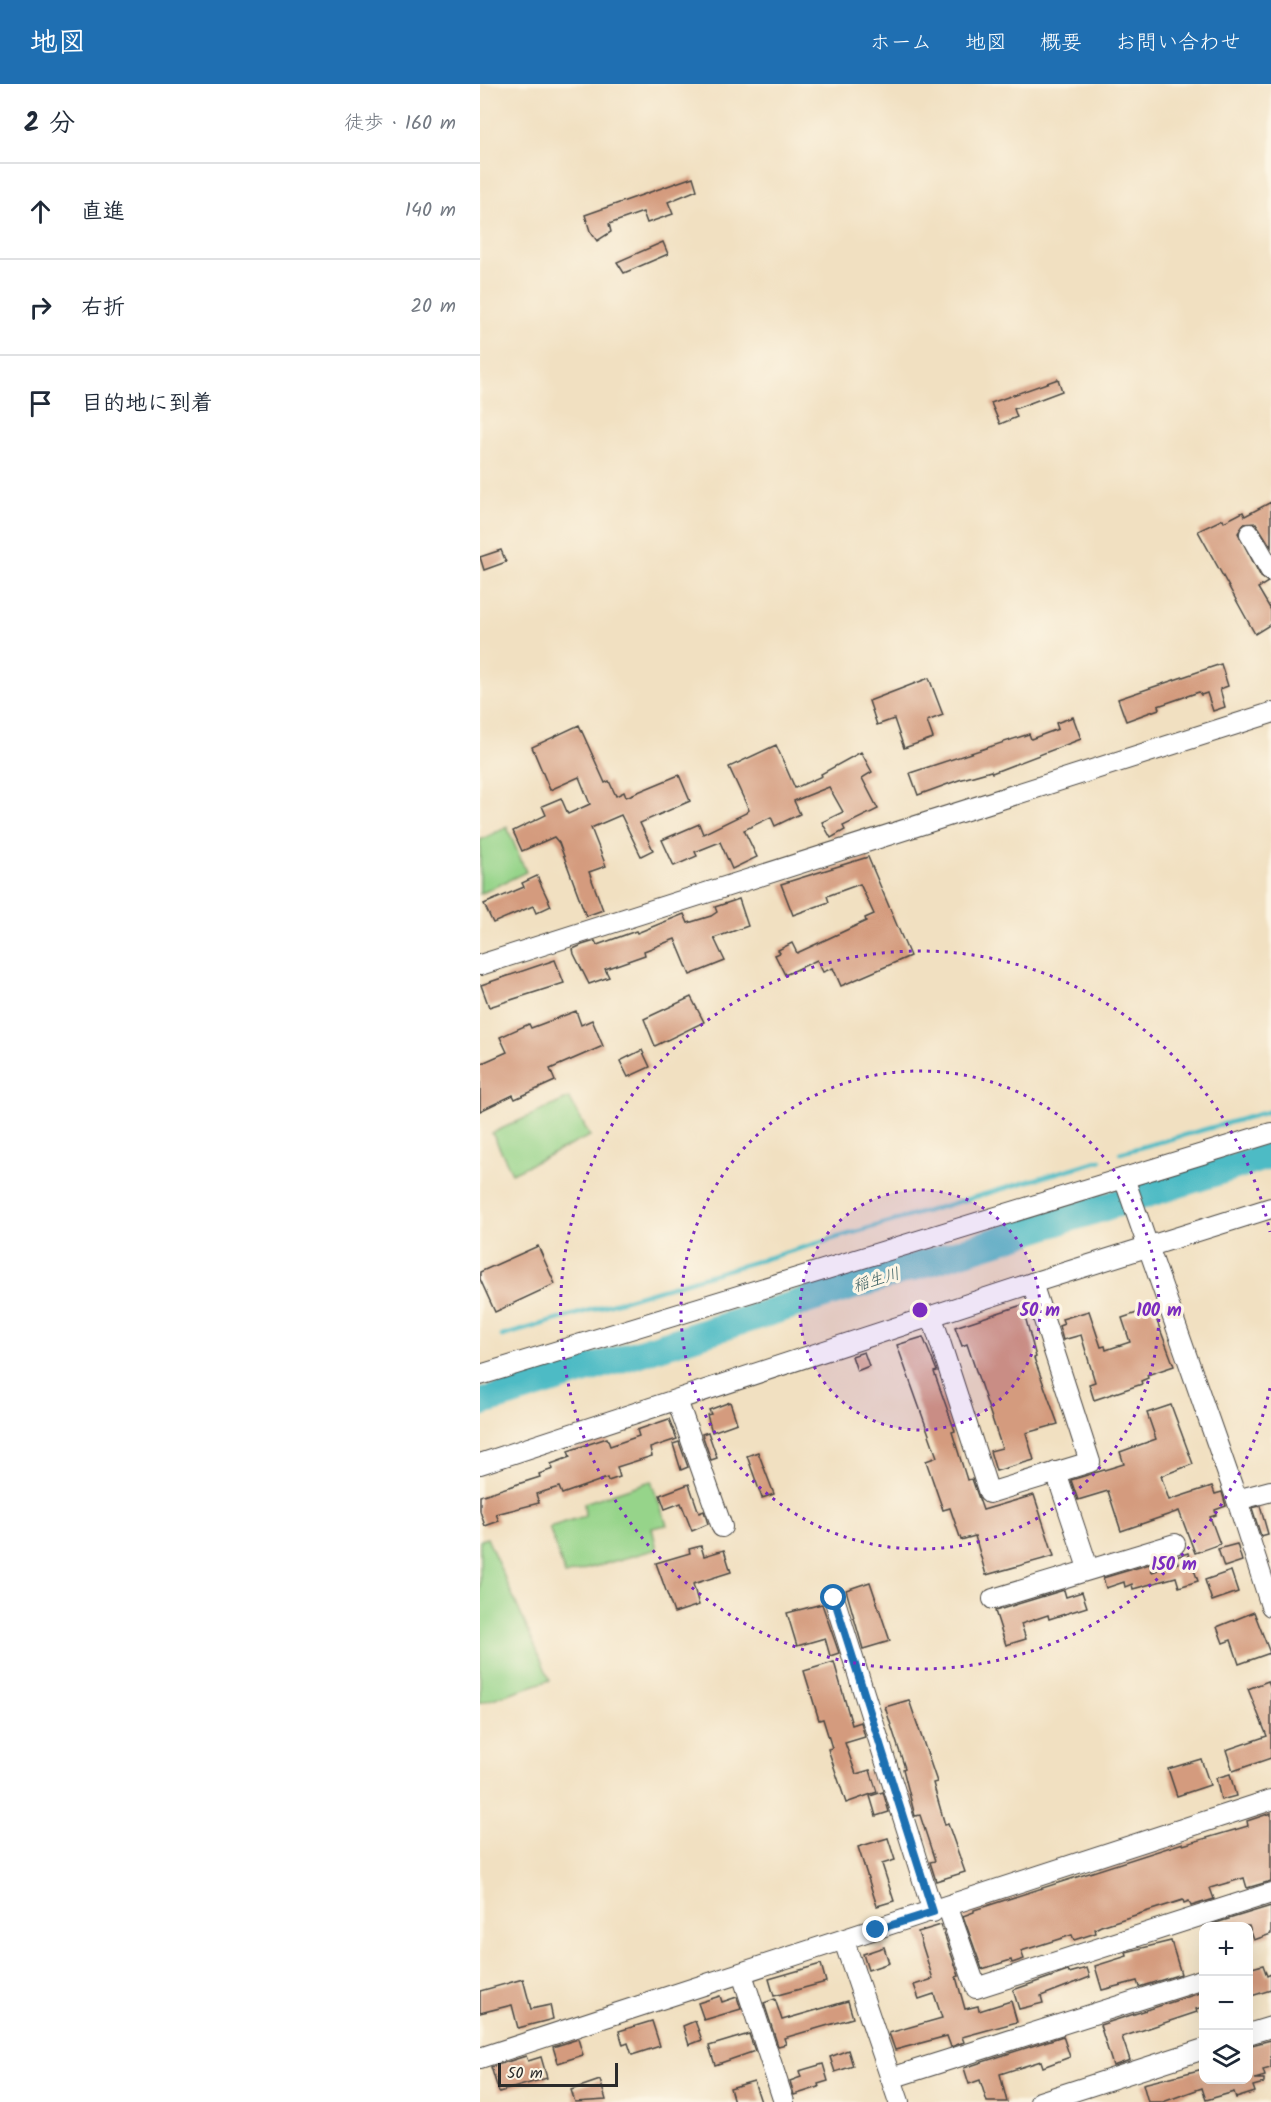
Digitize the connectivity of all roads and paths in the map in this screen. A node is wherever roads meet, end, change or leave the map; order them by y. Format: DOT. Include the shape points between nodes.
graph roads {
  1 [pos="1251,534"];
  2 [pos="1271,571"];
  3 [pos="1271,713"];
  4 [pos="480,965"];
  5 [pos="1271,1133"];
  6 [pos="1126,1183"];
  7 [pos="1271,1208"];
  8 [pos="1149,1245"];
  9 [pos="1032,1283"];
  10 [pos="932,1317"];
  11 [pos="480,1375"];
  12 [pos="677,1400"];
  13 [pos="480,1464"];
  14 [pos="1056,1472"];
  15 [pos="1271,1491"];
  16 [pos="1237,1500"];
  17 [pos="722,1527"];
  18 [pos="1175,1544"];
  19 [pos="1088,1568"];
  20 [pos="834,1598"];
  21 [pos="993,1599"];
  22 [pos="1271,1606"];
  23 [pos="1271,1800"];
  24 [pos="1271,1893"];
  25 [pos="940,1910"];
  26 [pos="844,1941"];
  27 [pos="742,1974"];
  28 [pos="1199,1980"];
  29 [pos="1271,2027"];
  30 [pos="1253,2032"];
  31 [pos="1199,2050"];
  32 [pos="480,2058"];
  33 [pos="891,2078"];
  34 [pos="784,2102"];
  35 [pos="899,2102"];
  36 [pos="1040,2102"];
  1 -- 2 [label="street"];
  3 -- 4 [label="street"];
  5 -- 6 [label="street"];
  6 -- 8 [label="street"];
  6 -- 11 [label="street"];
  7 -- 8 [label="street"];
  8 -- 9 [label="street"];
  8 -- 16 [label="street"];
  9 -- 10 [label="street"];
  9 -- 14 [label="street" via="1090,1462"];
  10 -- 12 [label="street"];
  10 -- 14 [label="street" via="989,1493"];
  12 -- 13 [label="street"];
  12 -- 17 [label="street"];
  14 -- 19 [label="street"];
  15 -- 16 [label="street"];
  16 -- 22 [label="street"];
  18 -- 19 [label="street"];
  19 -- 21 [label="street"];
  20 -- 25 [label="street"];
  23 -- 25 [label="street"];
  24 -- 25 [label="street" via="976,1988"];
  25 -- 26 [label="street"];
  26 -- 27 [label="street"];
  26 -- 33 [label="street"];
  27 -- 32 [label="street"];
  27 -- 34 [label="street"];
  28 -- 33 [label="street"];
  29 -- 30 [label="street"];
  31 -- 36 [label="street"];
  33 -- 35 [label="street"];
}
